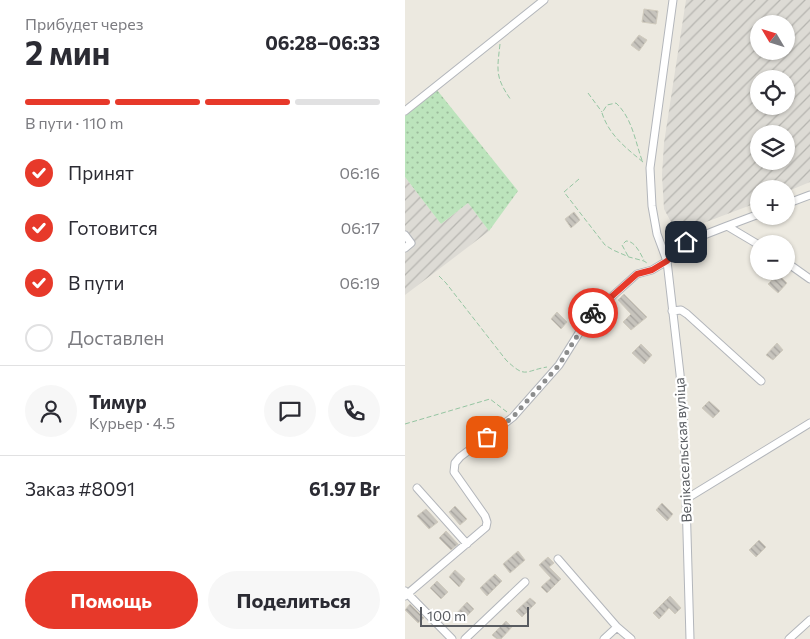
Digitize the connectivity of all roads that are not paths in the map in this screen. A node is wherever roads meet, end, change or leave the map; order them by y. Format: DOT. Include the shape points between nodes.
graph roads {
  1 [pos="544,0"];
  2 [pos="673,0"];
  3 [pos="405,111"];
  4 [pos="810,194"];
  5 [pos="795,200"];
  6 [pos="750,217"];
  7 [pos="727,226"];
  8 [pos="405,235"];
  9 [pos="750,240"];
  10 [pos="405,248"];
  11 [pos="667,261"];
  12 [pos="795,268"];
  13 [pos="810,279"];
  14 [pos="672,311"];
  15 [pos="761,381"];
  16 [pos="810,423"];
  17 [pos="417,488"];
  18 [pos="686,499"];
  19 [pos="467,544"];
  20 [pos="558,559"];
  21 [pos="525,582"];
  22 [pos="406,594"];
  23 [pos="810,620"];
  24 [pos="617,627"];
  25 [pos="451,639"];
  26 [pos="465,639"];
  27 [pos="604,639"];
  28 [pos="631,639"];
  29 [pos="690,639"];
  30 [pos="789,639"];
  1 -- 3 [label="street"];
  2 -- 11 [label="street, Велікасельская вуліца" via="650,168 657,234"];
  4 -- 5 [label="street"];
  6 -- 7 [label="street"];
  7 -- 9 [label="street"];
  7 -- 11 [label="street" via="686,242"];
  8 -- 10 [label="street" via="411,243"];
  11 -- 14 [label="street, Велікасельская вуліца"];
  11 -- 19 [label="street" via="637,274 589,317 559,365 513,417 455,463 454,472 487,522 486,527"];
  12 -- 13 [label="street"];
  14 -- 15 [label="street" via="681,310 687,314"];
  14 -- 18 [label="street, Велікасельская вуліца" via="683,419"];
  16 -- 18 [label="street"];
  17 -- 19 [label="street"];
  18 -- 29 [label="street, Велікасельская вуліца"];
  19 -- 22 [label="street"];
  20 -- 24 [label="street"];
  21 -- 26 [label="street"];
  22 -- 25 [label="street"];
  23 -- 30 [label="street"];
  24 -- 27 [label="street"];
  24 -- 28 [label="street"];
}
